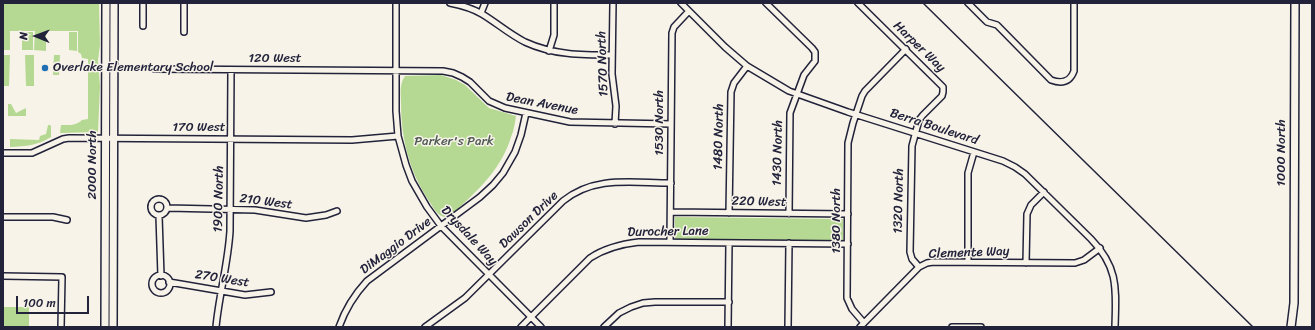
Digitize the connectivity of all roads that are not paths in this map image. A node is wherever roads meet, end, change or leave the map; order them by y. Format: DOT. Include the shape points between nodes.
graph roads {
  1 [pos="106,3"];
  2 [pos="114,3"];
  3 [pos="143,3"];
  4 [pos="184,3"];
  5 [pos="396,3"];
  6 [pos="450,3"];
  7 [pos="485,3"];
  8 [pos="554,3"];
  9 [pos="613,3"];
  10 [pos="681,3"];
  11 [pos="766,3"];
  12 [pos="858,3"];
  13 [pos="968,3"];
  14 [pos="1074,3"];
  15 [pos="1294,3"];
  16 [pos="689,11"];
  17 [pos="481,13"];
  18 [pos="143,26"];
  19 [pos="184,32"];
  20 [pos="906,49"];
  21 [pos="549,50"];
  22 [pos="612,55"];
  23 [pos="747,66"];
  24 [pos="155,69"];
  25 [pos="231,70"];
  26 [pos="396,71"];
  27 [pos="943,92"];
  28 [pos="796,94"];
  29 [pos="526,113"];
  30 [pos="856,114"];
  31 [pos="615,124"];
  32 [pos="671,124"];
  33 [pos="915,133"];
  34 [pos="398,136"];
  35 [pos="106,139"];
  36 [pos="114,139"];
  37 [pos="231,139"];
  38 [pos="974,152"];
  39 [pos="3,153"];
  40 [pos="671,183"];
  41 [pos="1044,192"];
  42 [pos="168,208"];
  43 [pos="231,209"];
  44 [pos="337,211"];
  45 [pos="671,212"];
  46 [pos="729,213"];
  47 [pos="789,214"];
  48 [pos="848,214"];
  49 [pos="159,216"];
  50 [pos="3,217"];
  51 [pos="67,220"];
  52 [pos="441,226"];
  53 [pos="670,242"];
  54 [pos="729,243"];
  55 [pos="789,243"];
  56 [pos="848,244"];
  57 [pos="1100,248"];
  58 [pos="968,262"];
  59 [pos="1026,262"];
  60 [pos="919,268"];
  61 [pos="489,274"];
  62 [pos="3,276"];
  63 [pos="161,276"];
  64 [pos="169,282"];
  65 [pos="222,291"];
  66 [pos="270,292"];
  67 [pos="729,302"];
  68 [pos="1294,303"];
  69 [pos="531,317"];
  70 [pos="862,325"];
  71 [pos="61,327"];
  72 [pos="105,327"];
  73 [pos="113,327"];
  74 [pos="216,327"];
  75 [pos="339,327"];
  76 [pos="425,327"];
  77 [pos="520,327"];
  78 [pos="541,327"];
  79 [pos="604,327"];
  80 [pos="728,327"];
  81 [pos="788,327"];
  82 [pos="952,327"];
  83 [pos="981,327"];
  84 [pos="1115,327"];
  85 [pos="1291,327"];
  86 [pos="1296,327"];
  1 -- 35 [label="street, 2000 North"];
  2 -- 36 [label="street, 2000 North"];
  3 -- 18 [label="street"];
  4 -- 19 [label="street"];
  5 -- 26 [label="street, Drysdale Way"];
  6 -- 17 [label="street"];
  7 -- 17 [label="street"];
  8 -- 21 [label="street" via="554,35"];
  9 -- 22 [label="street, 1570 North"];
  10 -- 16 [label="street, Berra Boulevard"];
  11 -- 28 [label="street, 1430 North" via="815,52 816,57"];
  12 -- 20 [label="street, Harper Way"];
  13 -- 14 [label="street" via="987,22 997,25 1051,80 1057,82 1064,82 1074,71"];
  15 -- 68 [label="street, 1000 North"];
  16 -- 23 [label="street, Berra Boulevard"];
  16 -- 32 [label="street, 1530 North" via="674,27 672,33"];
  17 -- 21 [label="street" via="513,35"];
  20 -- 27 [label="street, Harper Way" via="940,83"];
  20 -- 30 [label="street, 1380 North" via="865,91"];
  21 -- 22 [label="street" via="568,54"];
  22 -- 31 [label="street, 1570 North"];
  23 -- 28 [label="street, Berra Boulevard"];
  23 -- 46 [label="street, 1480 North" via="730,92"];
  24 -- 25 [label="street, 120 West"];
  25 -- 26 [label="street, 120 West"];
  25 -- 37 [label="street, 1900 North"];
  26 -- 29 [label="street, Dean Avenue" via="453,73 470,82 494,104"];
  26 -- 34 [label="street, Drysdale Way"];
  27 -- 33 [label="street, 1320 North" via="921,117"];
  28 -- 30 [label="street, Berra Boulevard"];
  28 -- 47 [label="street, 1430 North" via="789,120"];
  29 -- 31 [label="street, Dean Avenue" via="570,122"];
  29 -- 52 [label="street, DiMaggio Drive" via="519,143 503,172 484,194"];
  30 -- 33 [label="street, Berra Boulevard"];
  30 -- 48 [label="street, 1380 North" via="848,143"];
  31 -- 32 [label="street, Dean Avenue"];
  32 -- 40 [label="street, 1530 North"];
  33 -- 38 [label="street, Berra Boulevard"];
  33 -- 60 [label="street, 1320 North" via="911,150 910,248 912,259"];
  34 -- 37 [label="street, 170 West" via="352,140"];
  34 -- 52 [label="street, Drysdale Way" via="412,181"];
  35 -- 36 [label="street, 170 West"];
  35 -- 39 [label="street, 170 West" via="62,139 32,153"];
  35 -- 72 [label="street, 2000 North"];
  36 -- 37 [label="street, 170 West"];
  36 -- 73 [label="street, 2000 North"];
  37 -- 43 [label="street, 1900 North"];
  38 -- 41 [label="street, Berra Boulevard" via="1015,167"];
  38 -- 58 [label="street" via="968,173"];
  40 -- 45 [label="street, 1530 North"];
  40 -- 61 [label="street, Dawson Drive" via="595,184 578,191 564,201"];
  41 -- 57 [label="street, Berra Boulevard"];
  41 -- 59 [label="street" via="1031,205 1027,214"];
  42 -- 43 [label="street, 210 West"];
  42 -- 49 [label="street" via="166,213"];
  42 -- 49 [label="street" via="163,200 155,200 151,209"];
  43 -- 44 [label="street, 210 West" via="306,218"];
  43 -- 65 [label="street, 1900 North" via="229,246"];
  45 -- 46 [label="street, 220 West"];
  45 -- 53 [label="street, 1530 North"];
  46 -- 47 [label="street, 220 West"];
  47 -- 48 [label="street, 220 West"];
  48 -- 56 [label="street, 1380 North"];
  49 -- 63 [label="street"];
  50 -- 51 [label="street" via="53,217"];
  52 -- 61 [label="street, Drysdale Way"];
  52 -- 75 [label="street, DiMaggio Drive" via="367,282 351,302"];
  53 -- 54 [label="street, Durocher Lane"];
  53 -- 69 [label="street, Durocher Lane" via="632,242 601,252 590,258"];
  54 -- 55 [label="street, Durocher Lane"];
  54 -- 67 [label="street"];
  55 -- 56 [label="street, Durocher Lane"];
  55 -- 81 [label="street"];
  56 -- 70 [label="street, 1380 North" via="848,302"];
  57 -- 59 [label="street, Clemente Way" via="1078,262"];
  57 -- 84 [label="street, Berra Boulevard" via="1114,280"];
  58 -- 59 [label="street, Clemente Way"];
  58 -- 60 [label="street, Clemente Way" via="933,262"];
  60 -- 70 [label="street, Clemente Way"];
  61 -- 69 [label="street, Drysdale Way"];
  61 -- 76 [label="street, Dawson Drive" via="465,298"];
  62 -- 71 [label="street" via="62,277"];
  63 -- 64 [label="street" via="166,277"];
  63 -- 64 [label="street" via="152,281 152,287 156,292 166,292"];
  64 -- 65 [label="street, 270 West"];
  65 -- 66 [label="street, 270 West" via="245,295"];
  65 -- 74 [label="street, 1900 North"];
  67 -- 79 [label="street" via="643,303 620,313"];
  67 -- 80 [label="street"];
  68 -- 85 [label="street, 1000 North"];
  68 -- 86 [label="street, 1000 North"];
  69 -- 77 [label="street, Durocher Lane"];
  69 -- 78 [label="street, Drysdale Way"];
  82 -- 83 [label="street"];
}
